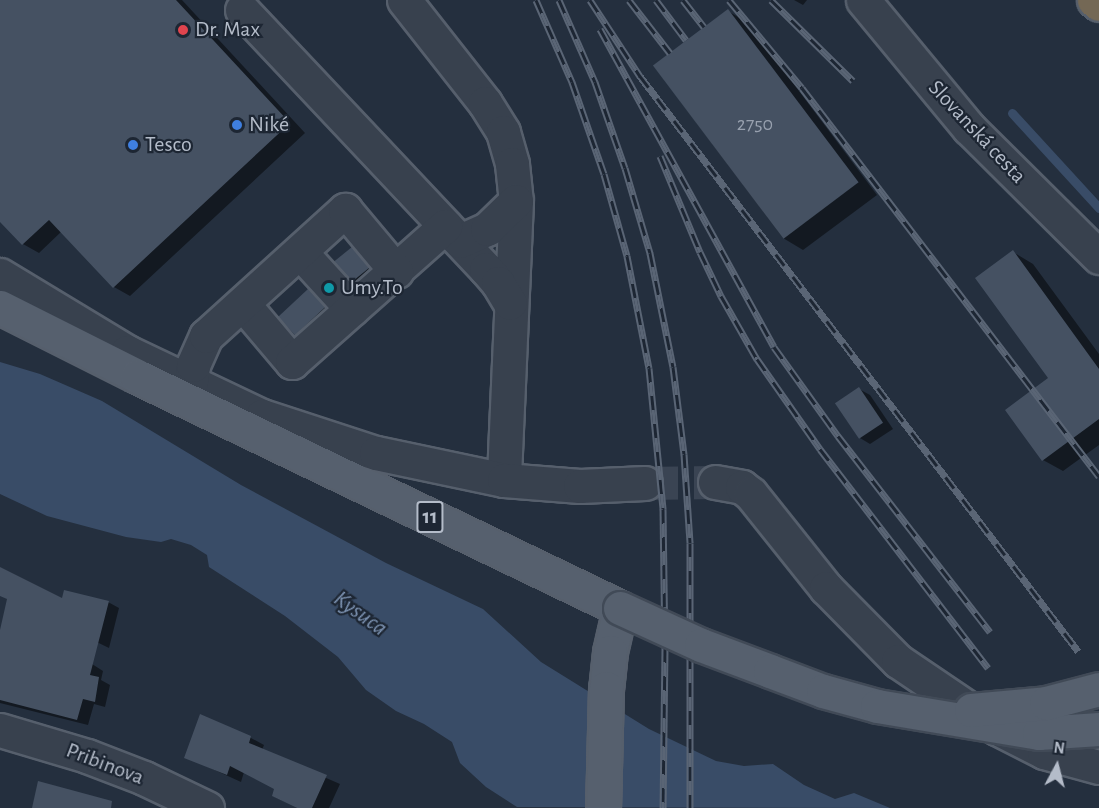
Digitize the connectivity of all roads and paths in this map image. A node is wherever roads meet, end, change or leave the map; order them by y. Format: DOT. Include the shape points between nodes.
graph roads {
  1 [pos="404,0"];
  2 [pos="862,0"];
  3 [pos="1094,0"];
  4 [pos="1099,4"];
  5 [pos="242,10"];
  6 [pos="516,201"];
  7 [pos="453,234"];
  8 [pos="300,252"];
  9 [pos="1099,257"];
  10 [pos="396,271"];
  11 [pos="0,275"];
  12 [pos="510,303"];
  13 [pos="243,304"];
  14 [pos="0,307"];
  15 [pos="352,309"];
  16 [pos="191,382"];
  17 [pos="504,480"];
  18 [pos="715,482"];
  19 [pos="645,483"];
  20 [pos="620,608"];
  21 [pos="1099,689"];
  22 [pos="928,715"];
  23 [pos="1099,729"];
  24 [pos="0,730"];
  25 [pos="1099,767"];
  26 [pos="207,808"];
  27 [pos="603,808"];
  1 -- 6 [label="street" via="503,132"];
  2 -- 9 [label="street, Slovanská cesta" via="969,128"];
  3 -- 4 [label="highway"];
  5 -- 7 [label="street"];
  6 -- 7 [label="street" via="487,230"];
  6 -- 12 [label="street"];
  7 -- 10 [label="street"];
  7 -- 12 [label="street" via="498,283"];
  8 -- 10 [label="street" via="345,210"];
  8 -- 13 [label="street"];
  8 -- 15 [label="street"];
  10 -- 15 [label="street"];
  11 -- 16 [label="street" via="127,352"];
  12 -- 17 [label="street"];
  13 -- 15 [label="street" via="292,362"];
  13 -- 16 [label="street" via="206,336 193,365"];
  14 -- 20 [label="main road, 11"];
  16 -- 17 [label="street" via="262,416 376,453"];
  17 -- 19 [label="street" via="580,486"];
  18 -- 25 [label="street" via="742,487 751,494 826,588 898,661 997,728 1044,752"];
  20 -- 22 [label="main road, bridge" via="701,645 823,691"];
  20 -- 27 [label="main road" via="606,688"];
  21 -- 22 [label="main road, bridge" via="1046,703"];
  22 -- 23 [label="main road, bridge" via="1039,733"];
  24 -- 26 [label="street, Pribinova" via="87,756"];
}
